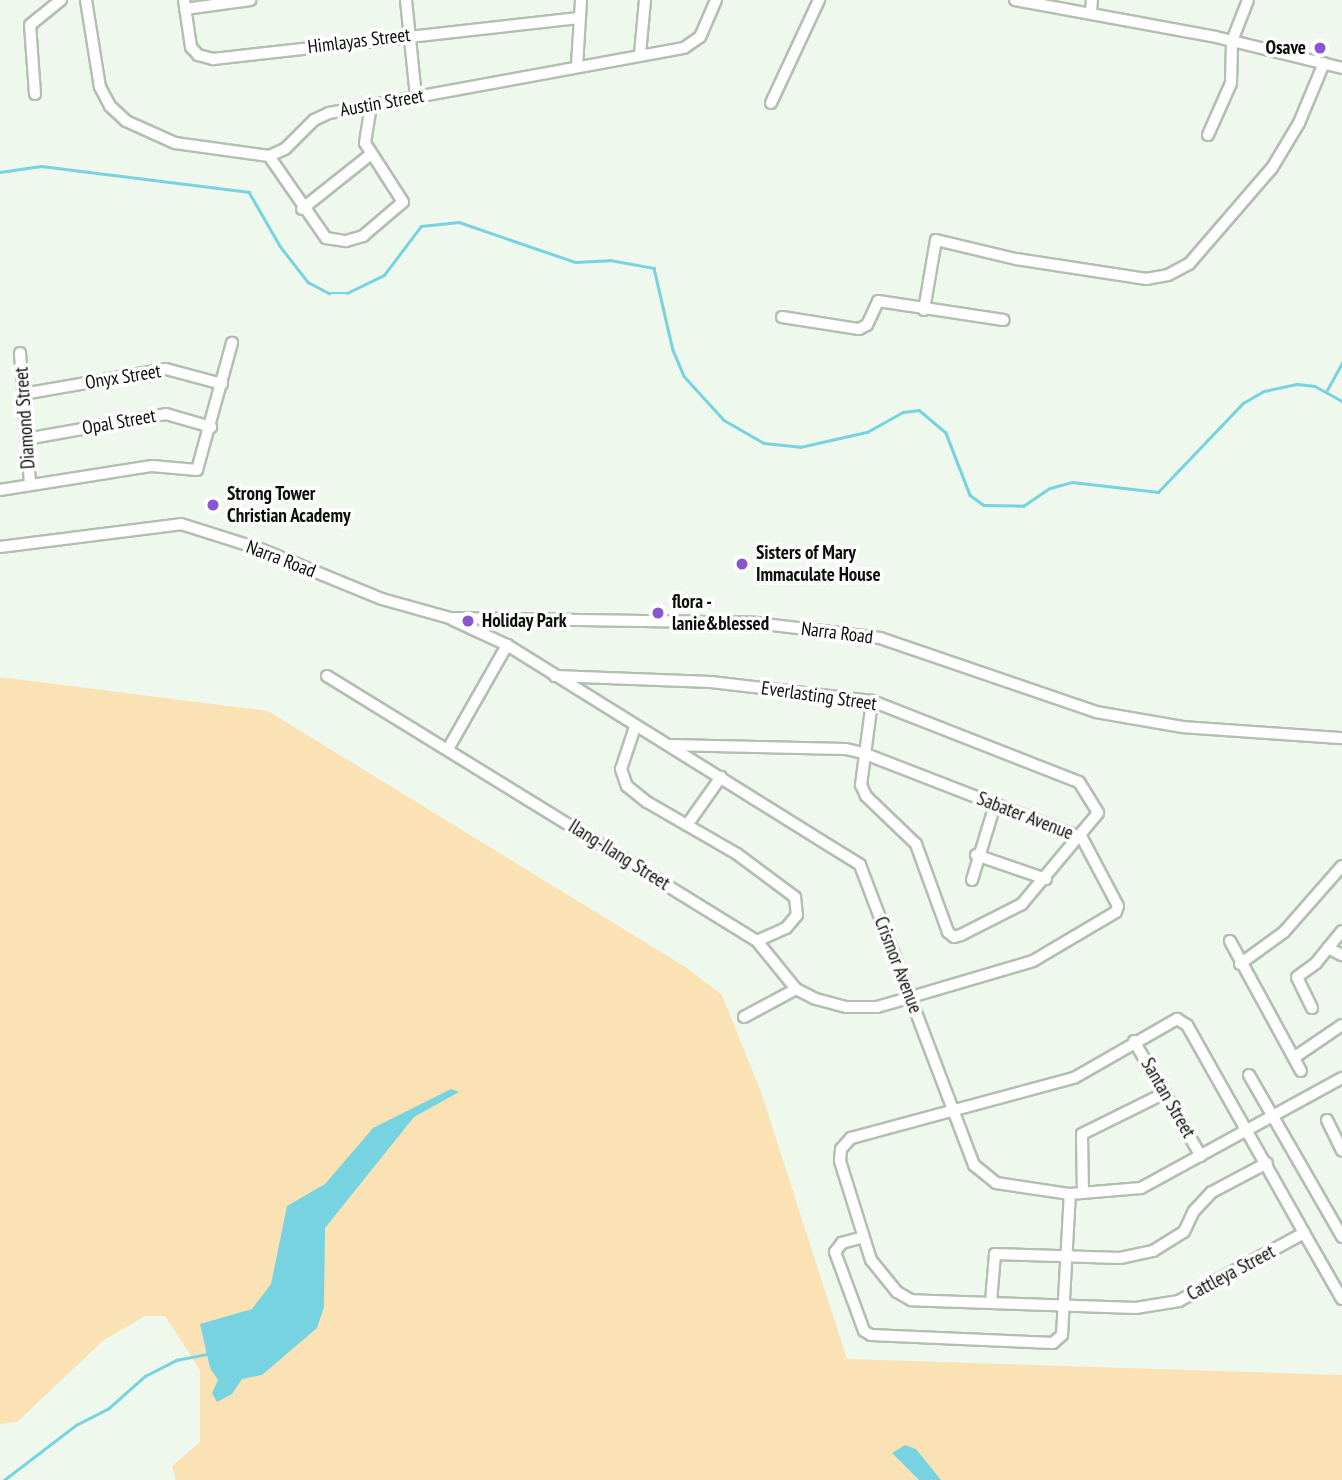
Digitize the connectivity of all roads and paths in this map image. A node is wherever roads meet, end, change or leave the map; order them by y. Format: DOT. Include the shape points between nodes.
graph roads {
  1 [pos="61,0"];
  2 [pos="86,0"];
  3 [pos="250,0"];
  4 [pos="406,0"];
  5 [pos="581,0"];
  6 [pos="645,0"];
  7 [pos="716,0"];
  8 [pos="819,0"];
  9 [pos="1015,0"];
  10 [pos="1248,0"];
  11 [pos="185,4"];
  12 [pos="1091,5"];
  13 [pos="579,18"];
  14 [pos="408,35"];
  15 [pos="1232,41"];
  16 [pos="640,54"];
  17 [pos="1324,63"];
  18 [pos="577,66"];
  19 [pos="1342,68"];
  20 [pos="35,94"];
  21 [pos="416,97"];
  22 [pos="771,103"];
  23 [pos="371,105"];
  24 [pos="1208,135"];
  25 [pos="370,155"];
  26 [pos="269,156"];
  27 [pos="302,209"];
  28 [pos="924,310"];
  29 [pos="782,317"];
  30 [pos="1004,320"];
  31 [pos="232,343"];
  32 [pos="20,353"];
  33 [pos="222,384"];
  34 [pos="23,394"];
  35 [pos="211,427"];
  36 [pos="26,439"];
  37 [pos="30,483"];
  38 [pos="0,490"];
  39 [pos="0,547"];
  40 [pos="450,618"];
  41 [pos="507,645"];
  42 [pos="327,676"];
  43 [pos="554,676"];
  44 [pos="872,701"];
  45 [pos="635,727"];
  46 [pos="1342,738"];
  47 [pos="669,745"];
  48 [pos="448,749"];
  49 [pos="863,753"];
  50 [pos="721,777"];
  51 [pos="995,805"];
  52 [pos="687,825"];
  53 [pos="1082,838"];
  54 [pos="976,855"];
  55 [pos="1342,866"];
  56 [pos="1046,879"];
  57 [pos="972,880"];
  58 [pos="1342,932"];
  59 [pos="757,941"];
  60 [pos="1230,941"];
  61 [pos="1328,948"];
  62 [pos="1342,955"];
  63 [pos="1240,964"];
  64 [pos="796,989"];
  65 [pos="911,997"];
  66 [pos="1312,1008"];
  67 [pos="744,1017"];
  68 [pos="1342,1025"];
  69 [pos="1134,1041"];
  70 [pos="1295,1057"];
  71 [pos="1301,1071"];
  72 [pos="1249,1075"];
  73 [pos="1342,1078"];
  74 [pos="1165,1093"];
  75 [pos="952,1108"];
  76 [pos="1272,1116"];
  77 [pos="1327,1120"];
  78 [pos="1248,1129"];
  79 [pos="1338,1132"];
  80 [pos="1342,1151"];
  81 [pos="1201,1156"];
  82 [pos="1267,1163"];
  83 [pos="1083,1193"];
  84 [pos="1070,1194"];
  85 [pos="1304,1233"];
  86 [pos="864,1237"];
  87 [pos="1342,1237"];
  88 [pos="1066,1256"];
  89 [pos="1342,1298"];
  90 [pos="991,1302"];
  91 [pos="1061,1307"];
  1 -- 20 [label="street" via="30,24"];
  2 -- 26 [label="street" via="100,87 110,106 126,121 175,143"];
  3 -- 11 [label="street"];
  4 -- 14 [label="street"];
  5 -- 13 [label="street"];
  6 -- 16 [label="street"];
  7 -- 16 [label="street, Austin Street" via="692,44"];
  8 -- 22 [label="street"];
  9 -- 12 [label="street"];
  10 -- 15 [label="street"];
  11 -- 14 [label="street, Himlayas Street" via="191,47 205,59"];
  12 -- 15 [label="street"];
  13 -- 14 [label="street, Himlayas Street"];
  13 -- 18 [label="street"];
  14 -- 21 [label="street"];
  15 -- 17 [label="street"];
  15 -- 24 [label="street" via="1231,83"];
  16 -- 18 [label="street, Austin Street"];
  17 -- 19 [label="street"];
  17 -- 28 [label="street" via="1272,168 1189,264 1146,279 1016,259 936,240"];
  18 -- 21 [label="street, Austin Street"];
  21 -- 23 [label="street, Austin Street"];
  23 -- 25 [label="street" via="365,137"];
  23 -- 26 [label="street, Austin Street" via="319,116 285,149"];
  25 -- 27 [label="street"];
  25 -- 27 [label="street" via="402,196 396,211 363,236 335,242 317,230"];
  26 -- 27 [label="street"];
  28 -- 29 [label="street" via="878,301 867,325 859,329"];
  28 -- 30 [label="street"];
  31 -- 33 [label="street"];
  32 -- 34 [label="street, Diamond Street"];
  33 -- 34 [label="street, Onyx Street" via="166,369"];
  33 -- 35 [label="street"];
  34 -- 36 [label="street, Diamond Street"];
  35 -- 36 [label="street, Opal Street" via="166,414"];
  35 -- 37 [label="street" via="201,465 193,473 152,466"];
  36 -- 37 [label="street, Diamond Street"];
  37 -- 38 [label="street"];
  39 -- 40 [label="street, Narra Road" via="181,524 260,549 382,599"];
  40 -- 41 [label="street, Crismor Avenue"];
  40 -- 46 [label="street, Narra Road" via="756,622 880,638 1097,712 1183,727"];
  41 -- 43 [label="street, Crismor Avenue"];
  41 -- 48 [label="street"];
  42 -- 48 [label="street, Ilang-Ilang Street"];
  43 -- 44 [label="street, Everlasting Street" via="711,682"];
  43 -- 45 [label="street, Crismor Avenue"];
  44 -- 49 [label="street"];
  44 -- 53 [label="street, Everlasting Street" via="1079,782 1099,807"];
  45 -- 47 [label="street, Crismor Avenue"];
  45 -- 52 [label="street" via="621,769 627,786"];
  47 -- 49 [label="street, Sabater Avenue"];
  47 -- 50 [label="street, Crismor Avenue"];
  48 -- 59 [label="street, Ilang-Ilang Street"];
  49 -- 51 [label="street, Sabater Avenue"];
  49 -- 56 [label="street" via="860,773 866,796 916,845 954,937 1022,904"];
  50 -- 52 [label="street"];
  50 -- 65 [label="street, Crismor Avenue" via="860,865"];
  51 -- 53 [label="street, Sabater Avenue"];
  51 -- 54 [label="street"];
  52 -- 59 [label="street" via="737,854 795,897 797,915 786,928"];
  53 -- 56 [label="street"];
  53 -- 65 [label="street, Sabater Avenue" via="1118,906 1112,917 1033,961"];
  54 -- 56 [label="street"];
  54 -- 57 [label="street"];
  55 -- 63 [label="street" via="1284,932"];
  58 -- 61 [label="street"];
  59 -- 64 [label="street, Ilang-Ilang Street"];
  60 -- 63 [label="street"];
  61 -- 62 [label="street"];
  61 -- 66 [label="street" via="1297,977"];
  63 -- 70 [label="street"];
  64 -- 65 [label="street" via="846,1007 877,1007"];
  64 -- 67 [label="street"];
  65 -- 75 [label="street, Crismor Avenue"];
  68 -- 70 [label="street"];
  69 -- 74 [label="street, Santan Street"];
  69 -- 75 [label="street, Cattleya Street" via="1074,1078"];
  69 -- 78 [label="street, Cattleya Street" via="1177,1019 1187,1025"];
  70 -- 71 [label="street"];
  72 -- 76 [label="street"];
  73 -- 76 [label="street, Crismor Avenue"];
  74 -- 81 [label="street, Santan Street"];
  74 -- 83 [label="street" via="1082,1134"];
  75 -- 84 [label="street, Crismor Avenue" via="974,1165 983,1175 996,1183"];
  75 -- 86 [label="street, Cattleya Street" via="851,1138 841,1149 840,1161"];
  76 -- 78 [label="street, Crismor Avenue"];
  76 -- 87 [label="street"];
  77 -- 79 [label="street"];
  78 -- 81 [label="street, Crismor Avenue"];
  78 -- 82 [label="street, Cattleya Street"];
  79 -- 80 [label="street"];
  81 -- 83 [label="street, Crismor Avenue" via="1141,1188"];
  82 -- 85 [label="street, Cattleya Street"];
  82 -- 88 [label="street" via="1212,1192 1194,1211 1184,1232 1162,1247 1120,1258"];
  83 -- 84 [label="street, Crismor Avenue"];
  84 -- 88 [label="street"];
  85 -- 89 [label="street"];
  85 -- 91 [label="street, Cattleya Street" via="1178,1301 1136,1308"];
  86 -- 90 [label="street, Cattleya Street" via="871,1260 898,1292 911,1300"];
  86 -- 91 [label="street" via="842,1242 835,1252 864,1331 879,1338 1053,1343 1062,1335"];
  88 -- 90 [label="street" via="995,1254"];
  88 -- 91 [label="street"];
  90 -- 91 [label="street, Cattleya Street"];
}
